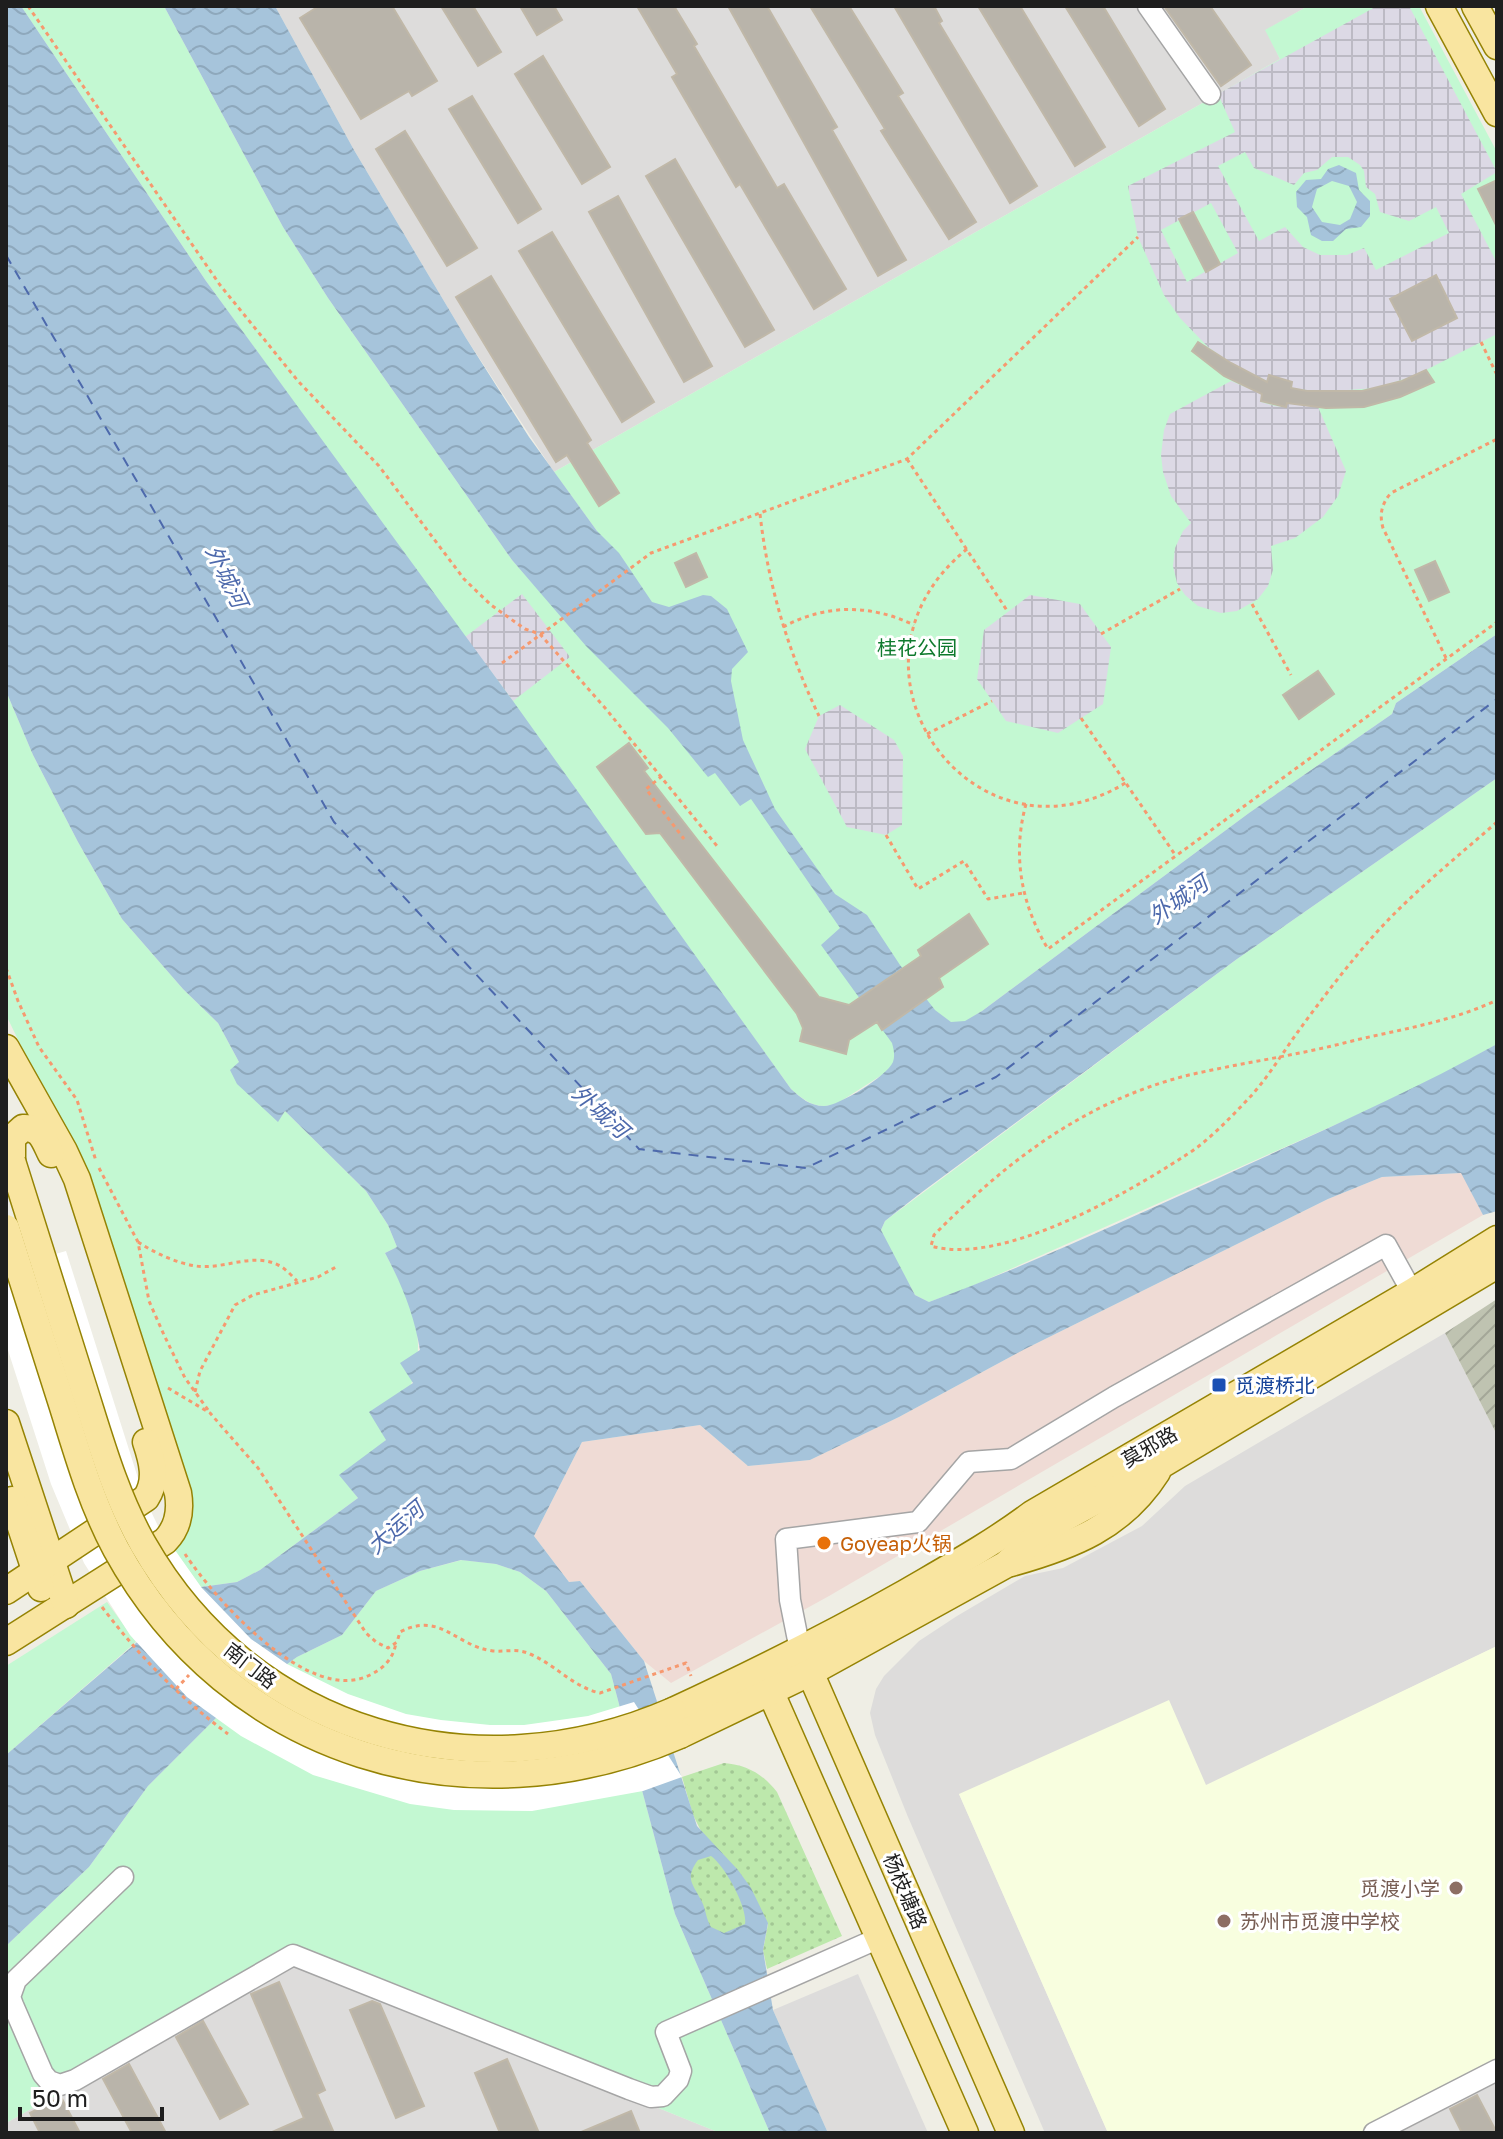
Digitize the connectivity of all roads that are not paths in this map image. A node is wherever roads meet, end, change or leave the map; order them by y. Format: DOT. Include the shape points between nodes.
graph roads {
  1 [pos="1148,6"];
  2 [pos="1439,6"];
  3 [pos="1475,6"];
  4 [pos="1497,46"];
  5 [pos="1210,94"];
  6 [pos="1497,113"];
  7 [pos="6,1048"];
  8 [pos="9,1151"];
  9 [pos="6,1228"];
  10 [pos="1497,1239"];
  11 [pos="1497,1265"];
  12 [pos="1412,1292"];
  13 [pos="6,1423"];
  14 [pos="6,1482"];
  15 [pos="43,1567"];
  16 [pos="6,1591"];
  17 [pos="58,1609"];
  18 [pos="6,1642"];
  19 [pos="806,1661"];
  20 [pos="766,1681"];
  21 [pos="677,1723"];
  22 [pos="123,1877"];
  23 [pos="879,1938"];
  24 [pos="1497,2070"];
  25 [pos="965,2133"];
  26 [pos="1011,2133"];
  27 [pos="1374,2133"];
  1 -- 5 [label="street"];
  2 -- 6 [label="main road"];
  3 -- 4 [label="main road"];
  7 -- 17 [label="main road" via="77,1179 179,1499 171,1534"];
  8 -- 15 [label="main road" via="16,1132 30,1128 40,1133 52,1156 153,1465 152,1487 142,1501"];
  8 -- 21 [label="main road, 南门路, bridge" via="129,1517 174,1591 235,1654 282,1689 333,1716 389,1736 446,1747 504,1751 562,1745"];
  9 -- 21 [label="main road, 南门路, bridge" via="92,1497 116,1549 164,1620 248,1697 296,1727 348,1750 403,1766 459,1774 516,1776 628,1756"];
  10 -- 12 [label="main road, 莫邪路"];
  11 -- 19 [label="main road, 莫邪路" via="1161,1465 1145,1490 1107,1525 1005,1565"];
  12 -- 19 [label="main road, 莫邪路" via="1032,1514"];
  12 -- 19 [label="street" via="1386,1245 1011,1459 969,1462 918,1522 786,1539 790,1600"];
  13 -- 15 [label="main road"];
  14 -- 15 [label="main road"];
  15 -- 16 [label="main road"];
  15 -- 17 [label="main road"];
  17 -- 18 [label="main road"];
  19 -- 20 [label="main road, 南门路"];
  19 -- 26 [label="main road, 杨枝塘路"];
  20 -- 21 [label="main road, 南门路"];
  20 -- 21 [label="main road, 南门路" via="701,1698"];
  20 -- 23 [label="main road"];
  22 -- 23 [label="street" via="11,1988 13,2005 43,2074 60,2085 293,1955 651,2097 663,2096 681,2071 666,2032"];
  23 -- 25 [label="main road"];
  24 -- 27 [label="street"];
}
